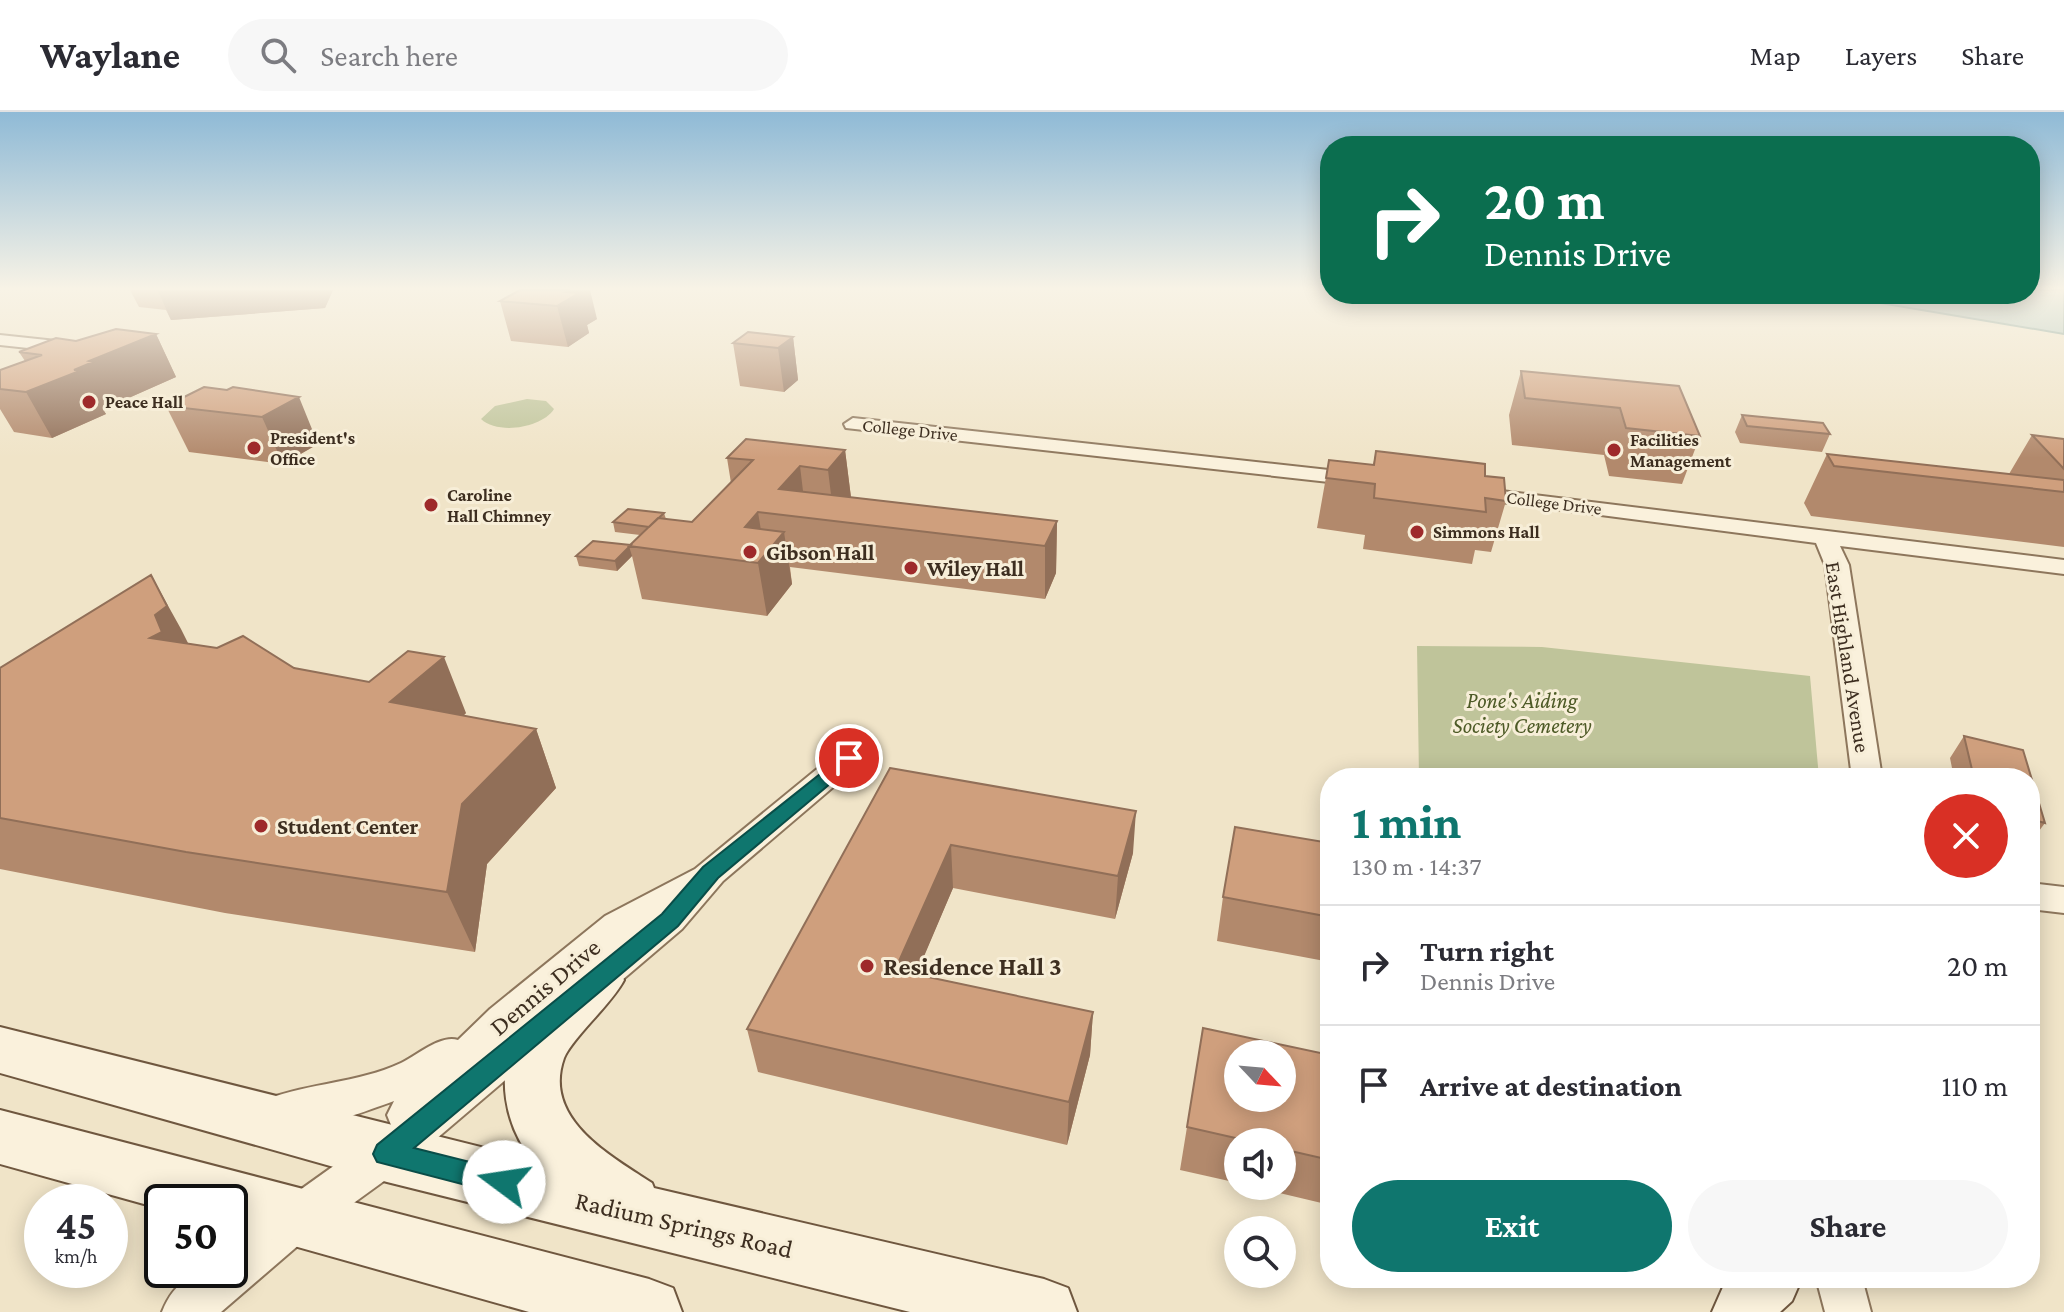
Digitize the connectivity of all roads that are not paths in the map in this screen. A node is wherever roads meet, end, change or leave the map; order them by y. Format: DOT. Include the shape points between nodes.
graph roads {
  1 [pos="53,346"];
  2 [pos="98,351"];
  3 [pos="853,424"];
  4 [pos="1380,482"];
  5 [pos="1450,490"];
  6 [pos="1825,537"];
  7 [pos="2064,567"];
  8 [pos="849,758"];
  9 [pos="1866,768"];
  10 [pos="711,873"];
  11 [pos="2040,897"];
  12 [pos="2064,900"];
  13 [pos="598,980"];
  14 [pos="503,1020"];
  15 [pos="0,1050"];
  16 [pos="251,1117"];
  17 [pos="0,1137"];
  18 [pos="379,1152"];
  19 [pos="299,1217"];
  20 [pos="650,1218"];
  21 [pos="1757,1288"];
  22 [pos="1842,1288"];
  23 [pos="185,1312"];
  24 [pos="649,1312"];
  25 [pos="1044,1312"];
  26 [pos="1745,1312"];
  27 [pos="1848,1312"];
  1 -- 2 [label="street"];
  3 -- 4 [label="street, College Drive"];
  5 -- 6 [label="street, College Drive"];
  6 -- 7 [label="street, College Drive"];
  6 -- 9 [label="street, East Highland Avenue" via="1837,565"];
  8 -- 10 [label="street, Dennis Drive"];
  10 -- 13 [label="street, Dennis Drive" via="670,920"];
  10 -- 14 [label="street, Dennis Drive" via="617,925"];
  11 -- 12 [label="street"];
  13 -- 18 [label="street, Dennis Drive"];
  13 -- 20 [label="main road" via="538,1049 532,1091 545,1131 579,1169"];
  14 -- 16 [label="street" via="424,1073 339,1102"];
  14 -- 18 [label="street, Dennis Drive"];
  15 -- 16 [label="main road, Radium Springs Road"];
  16 -- 18 [label="main road, Radium Springs Road"];
  17 -- 19 [label="main road"];
  18 -- 19 [label="street, Dennis Drive"];
  18 -- 20 [label="main road, Radium Springs Road"];
  19 -- 23 [label="street, Dennis Drive"];
  19 -- 24 [label="main road"];
  20 -- 25 [label="main road, Radium Springs Road"];
  21 -- 26 [label="main road"];
  22 -- 27 [label="street"];
}
